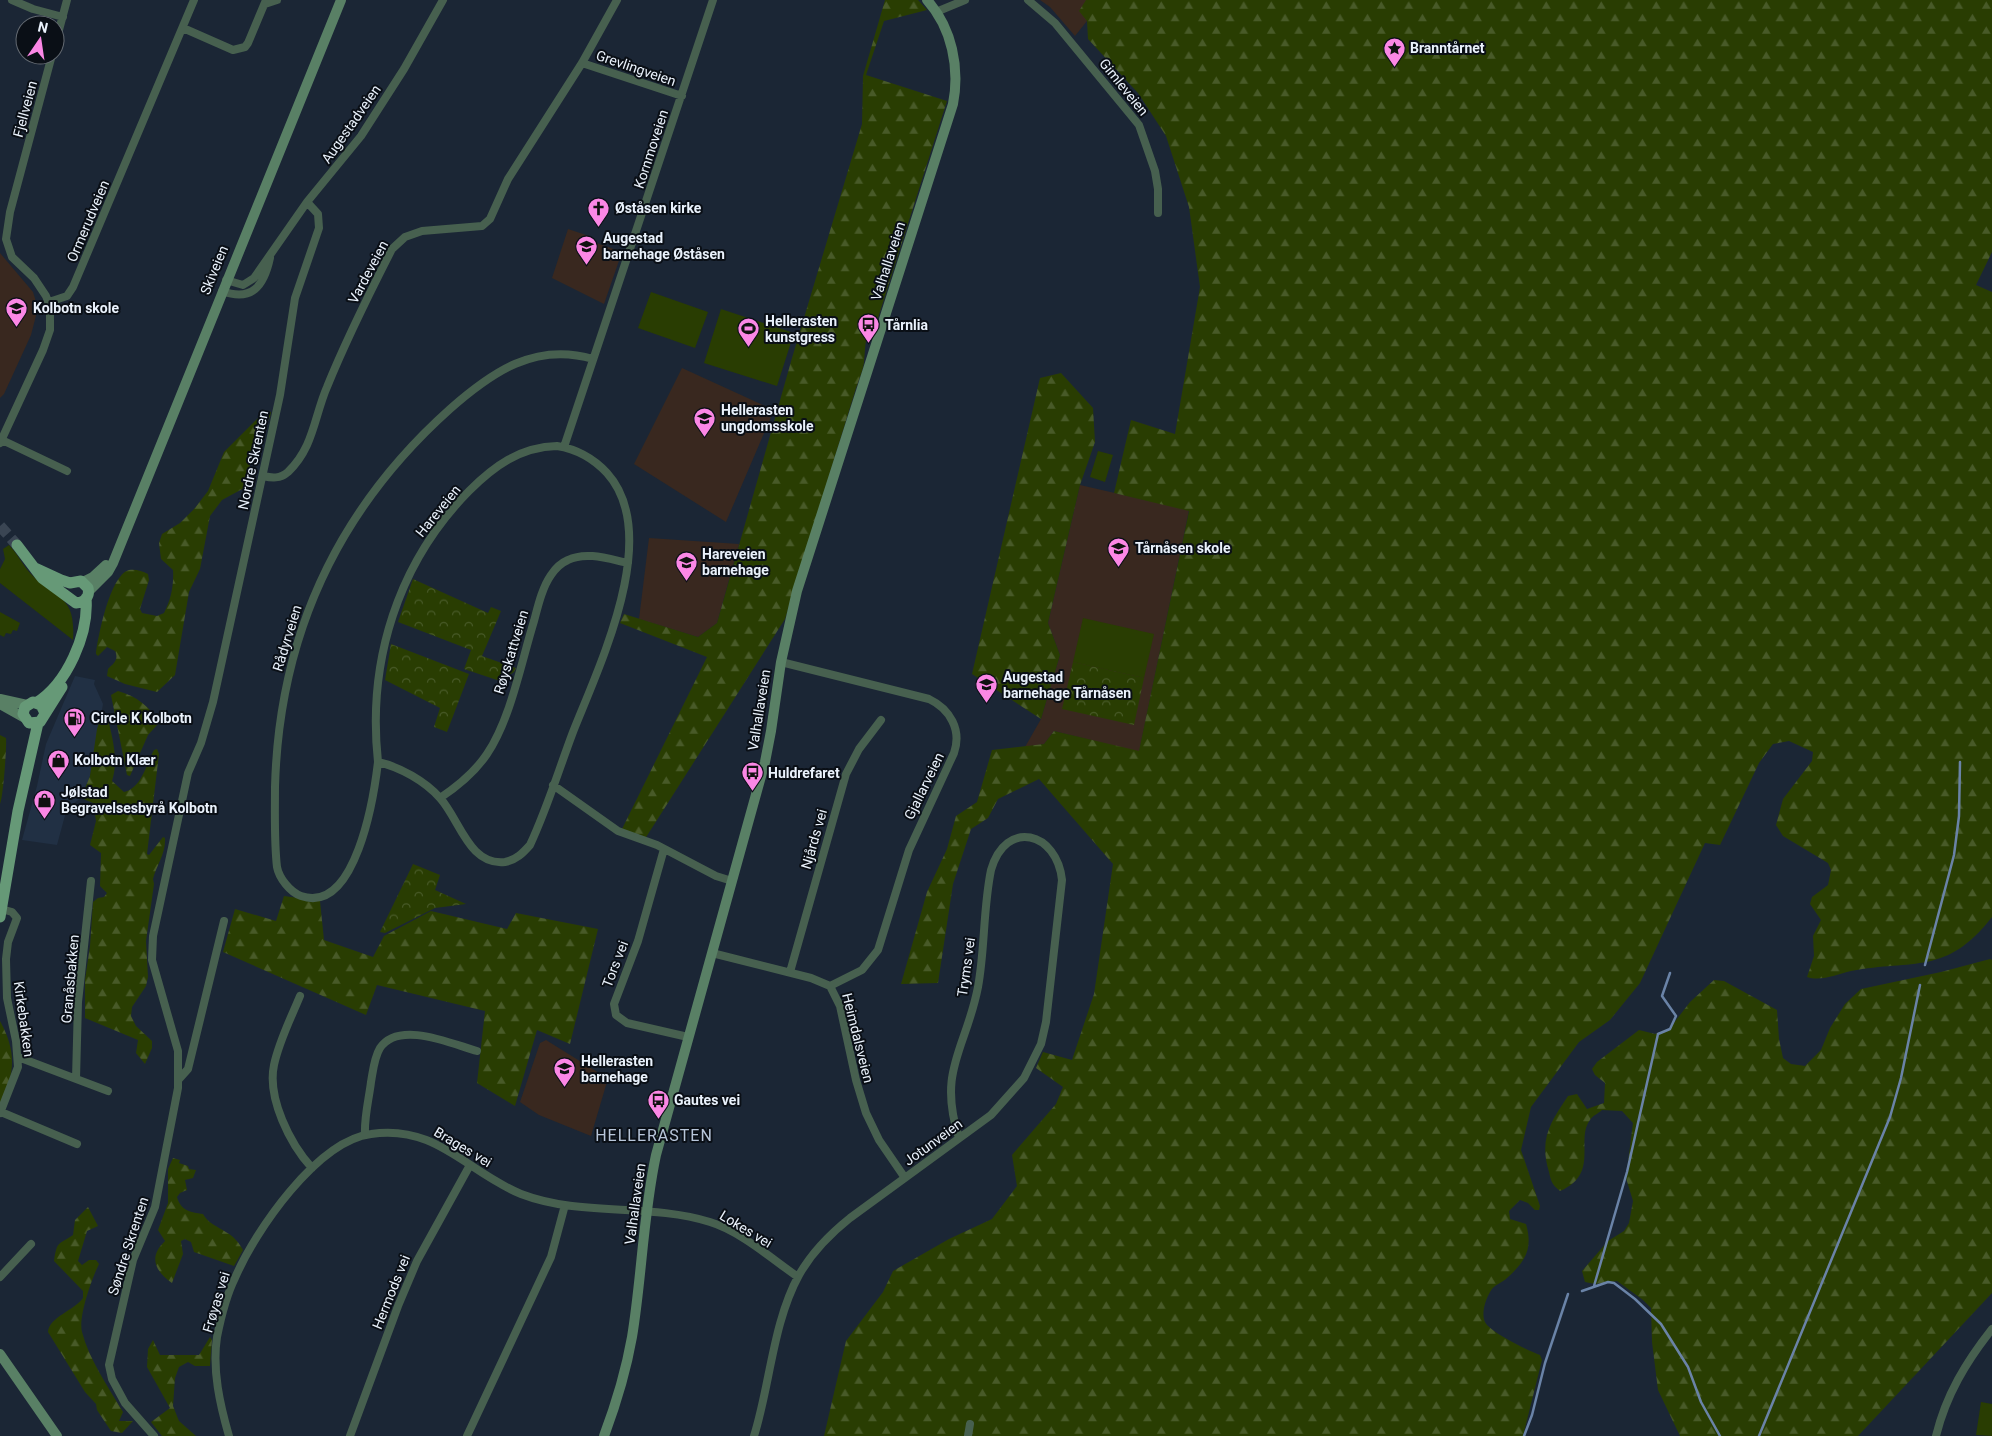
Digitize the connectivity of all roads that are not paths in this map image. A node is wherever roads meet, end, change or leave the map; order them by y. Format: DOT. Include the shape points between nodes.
graph roads {
  1 [pos="12,0"];
  2 [pos="67,0"];
  3 [pos="194,0"];
  4 [pos="277,0"];
  5 [pos="341,0"];
  6 [pos="443,0"];
  7 [pos="618,0"];
  8 [pos="713,0"];
  9 [pos="927,0"];
  10 [pos="965,0"];
  11 [pos="1028,0"];
  12 [pos="265,2"];
  13 [pos="936,12"];
  14 [pos="56,15"];
  15 [pos="63,15"];
  16 [pos="183,28"];
  17 [pos="582,63"];
  18 [pos="49,65"];
  19 [pos="682,96"];
  20 [pos="307,202"];
  21 [pos="1158,212"];
  22 [pos="270,257"];
  23 [pos="226,280"];
  24 [pos="222,291"];
  25 [pos="49,302"];
  26 [pos="593,359"];
  27 [pos="1,442"];
  28 [pos="564,447"];
  29 [pos="67,470"];
  30 [pos="263,476"];
  31 [pos="17,545"];
  32 [pos="628,563"];
  33 [pos="35,568"];
  34 [pos="70,583"];
  35 [pos="84,593"];
  36 [pos="67,594"];
  37 [pos="781,662"];
  38 [pos="64,676"];
  39 [pos="0,698"];
  40 [pos="0,704"];
  41 [pos="32,704"];
  42 [pos="45,713"];
  43 [pos="881,720"];
  44 [pos="29,721"];
  45 [pos="206,728"];
  46 [pos="378,762"];
  47 [pos="553,785"];
  48 [pos="440,798"];
  49 [pos="1045,845"];
  50 [pos="664,849"];
  51 [pos="91,881"];
  52 [pos="732,881"];
  53 [pos="1,913"];
  54 [pos="224,921"];
  55 [pos="712,953"];
  56 [pos="790,972"];
  57 [pos="830,986"];
  58 [pos="300,996"];
  59 [pos="688,1037"];
  60 [pos="477,1051"];
  61 [pos="18,1057"];
  62 [pos="179,1079"];
  63 [pos="76,1080"];
  64 [pos="108,1091"];
  65 [pos="0,1112"];
  66 [pos="365,1135"];
  67 [pos="959,1138"];
  68 [pos="77,1144"];
  69 [pos="470,1165"];
  70 [pos="312,1168"];
  71 [pos="905,1178"];
  72 [pos="565,1205"];
  73 [pos="646,1212"];
  74 [pos="31,1244"];
  75 [pos="0,1276"];
  76 [pos="798,1276"];
  77 [pos="1992,1329"];
  78 [pos="0,1354"];
  79 [pos="970,1424"];
  80 [pos="57,1436"];
  81 [pos="154,1436"];
  82 [pos="229,1436"];
  83 [pos="350,1436"];
  84 [pos="467,1436"];
  85 [pos="604,1436"];
  86 [pos="754,1436"];
  87 [pos="968,1436"];
  88 [pos="1936,1436"];
  1 -- 14 [label="street"];
  2 -- 15 [label="street"];
  3 -- 16 [label="street, Ormerudveien"];
  4 -- 12 [label="street"];
  5 -- 23 [label="street, Skiveien"];
  6 -- 20 [label="street, Augestadveien" via="361,136"];
  7 -- 17 [label="street, Vardeveien"];
  8 -- 19 [label="street, Kornmoveien"];
  9 -- 13 [label="street, Valhallaveien"];
  10 -- 13 [label="street"];
  11 -- 21 [label="street, Gimleveien" via="1055,23 1139,125 1155,171"];
  12 -- 16 [label="street" via="248,42 239,50"];
  13 -- 37 [label="street, Valhallaveien" via="947,33 954,62 953,104 806,559"];
  16 -- 25 [label="street, Ormerudveien" via="74,287 67,296"];
  17 -- 19 [label="street, Grevlingveien"];
  17 -- 30 [label="street, Vardeveien" via="508,179 487,223 422,231 405,238 392,249 326,389 309,442 287,472 277,477"];
  18 -- 25 [label="street, Fjellveien" via="10,212 6,239 12,257 38,283"];
  19 -- 26 [label="street, Kornmoveien"];
  20 -- 22 [label="street, Augestadveien"];
  20 -- 30 [label="street, Nordre Skrenten" via="318,214 319,228 295,298"];
  22 -- 23 [label="street, Augestadveien" via="246,285"];
  22 -- 24 [label="street, Augestadveien" via="262,282 252,292 238,295"];
  23 -- 24 [label="street, Skiveien"];
  24 -- 35 [label="street, Skiveien" via="108,572"];
  25 -- 27 [label="street" via="47,340"];
  26 -- 28 [label="street, Kornmoveien"];
  26 -- 46 [label="street, Rådyrveien" via="549,354 518,361 482,381 421,435 372,494 336,548 310,605 290,667 280,714 275,804 277,870 294,892 311,898 327,895 347,874 362,840"];
  27 -- 29 [label="street"];
  28 -- 32 [label="street, Hareveien" via="597,463 616,486 626,516"];
  28 -- 46 [label="street, Hareveien" via="549,446 518,454 487,473 450,511 413,565 394,610 380,664 376,709"];
  30 -- 45 [label="street, Nordre Skrenten"];
  31 -- 33 [label="main road"];
  32 -- 47 [label="street, Hareveien" via="615,622"];
  32 -- 48 [label="street, Røyskattveien" via="578,556 567,560 551,574 498,733 487,754 462,782"];
  33 -- 34 [label="main road"];
  33 -- 36 [label="main road" via="55,589"];
  34 -- 35 [label="main road" via="78,580"];
  34 -- 36 [label="main road"];
  35 -- 36 [label="main road" via="69,599"];
  35 -- 38 [label="main road" via="86,620"];
  37 -- 52 [label="street, Valhallaveien" via="769,746"];
  37 -- 57 [label="street, Gjallarveien" via="929,699 948,714 957,736 954,753 909,850 878,950 862,970"];
  38 -- 41 [label="main road" via="49,695"];
  38 -- 42 [label="main road" via="63,686"];
  39 -- 41 [label="street"];
  40 -- 44 [label="street"];
  41 -- 42 [label="main road" via="41,705"];
  41 -- 44 [label="main road" via="23,711"];
  42 -- 44 [label="main road" via="43,719"];
  43 -- 56 [label="street, Njårds vei" via="859,749 846,774"];
  44 -- 53 [label="main road" via="26,772"];
  45 -- 62 [label="street, Søndre Skrenten" via="188,773 152,944 156,973 178,1051"];
  46 -- 48 [label="street, Hareveien" via="409,775"];
  47 -- 48 [label="street, Hareveien" via="530,845 516,858 501,862 483,858 474,849"];
  47 -- 50 [label="street" via="618,831"];
  49 -- 67 [label="street, Jotunveien" via="1059,866 1062,886 1041,1044 1014,1092 991,1115"];
  49 -- 67 [label="street, Tryms vei" via="1031,837 1015,838 1004,844 993,862 978,987 952,1070 951,1105"];
  50 -- 52 [label="street"];
  50 -- 59 [label="street, Tors vei" via="614,1010 626,1023"];
  51 -- 63 [label="street, Granåsbakken" via="78,1002"];
  52 -- 55 [label="street, Valhallaveien"];
  53 -- 61 [label="street, Kirkebakken" via="12,912 17,918 8,942 6,998"];
  54 -- 62 [label="street, Søndre Skrenten" via="188,1070"];
  55 -- 56 [label="street, Heimdalsveien"];
  55 -- 59 [label="street, Valhallaveien"];
  56 -- 57 [label="street, Heimdalsveien"];
  57 -- 71 [label="street, Heimdalsveien" via="840,1006 866,1113 879,1140"];
  58 -- 70 [label="street" via="276,1059 273,1085 281,1118"];
  59 -- 73 [label="street, Valhallaveien" via="662,1131"];
  60 -- 66 [label="street" via="419,1035 403,1035 386,1042 374,1063"];
  61 -- 63 [label="street"];
  61 -- 65 [label="street, Kirkebakken" via="13,1083"];
  62 -- 81 [label="street, Søndre Skrenten" via="155,1206 133,1260 109,1360 112,1379 124,1403"];
  63 -- 64 [label="street"];
  65 -- 68 [label="street, Kirkebakken"];
  66 -- 69 [label="street, Brages vei" via="391,1132 418,1136 442,1146"];
  66 -- 70 [label="street, Frøyas vei" via="338,1146"];
  67 -- 71 [label="street, Jotunveien"];
  69 -- 72 [label="street, Brages vei" via="516,1192"];
  69 -- 83 [label="street, Hermods vei" via="411,1274"];
  70 -- 82 [label="street, Frøyas vei" via="255,1241 238,1270 225,1304 216,1358 220,1400"];
  71 -- 76 [label="street, Jotunveien" via="836,1230"];
  72 -- 73 [label="street, Brages vei"];
  72 -- 84 [label="street" via="546,1268"];
  73 -- 76 [label="street, Lokes vei" via="713,1222"];
  73 -- 85 [label="street, Valhallaveien" via="630,1349"];
  74 -- 75 [label="street"];
  76 -- 86 [label="street, Jotunveien" via="784,1313"];
  77 -- 88 [label="street" via="1954,1385"];
  78 -- 80 [label="street"];
  79 -- 87 [label="street"];
}
